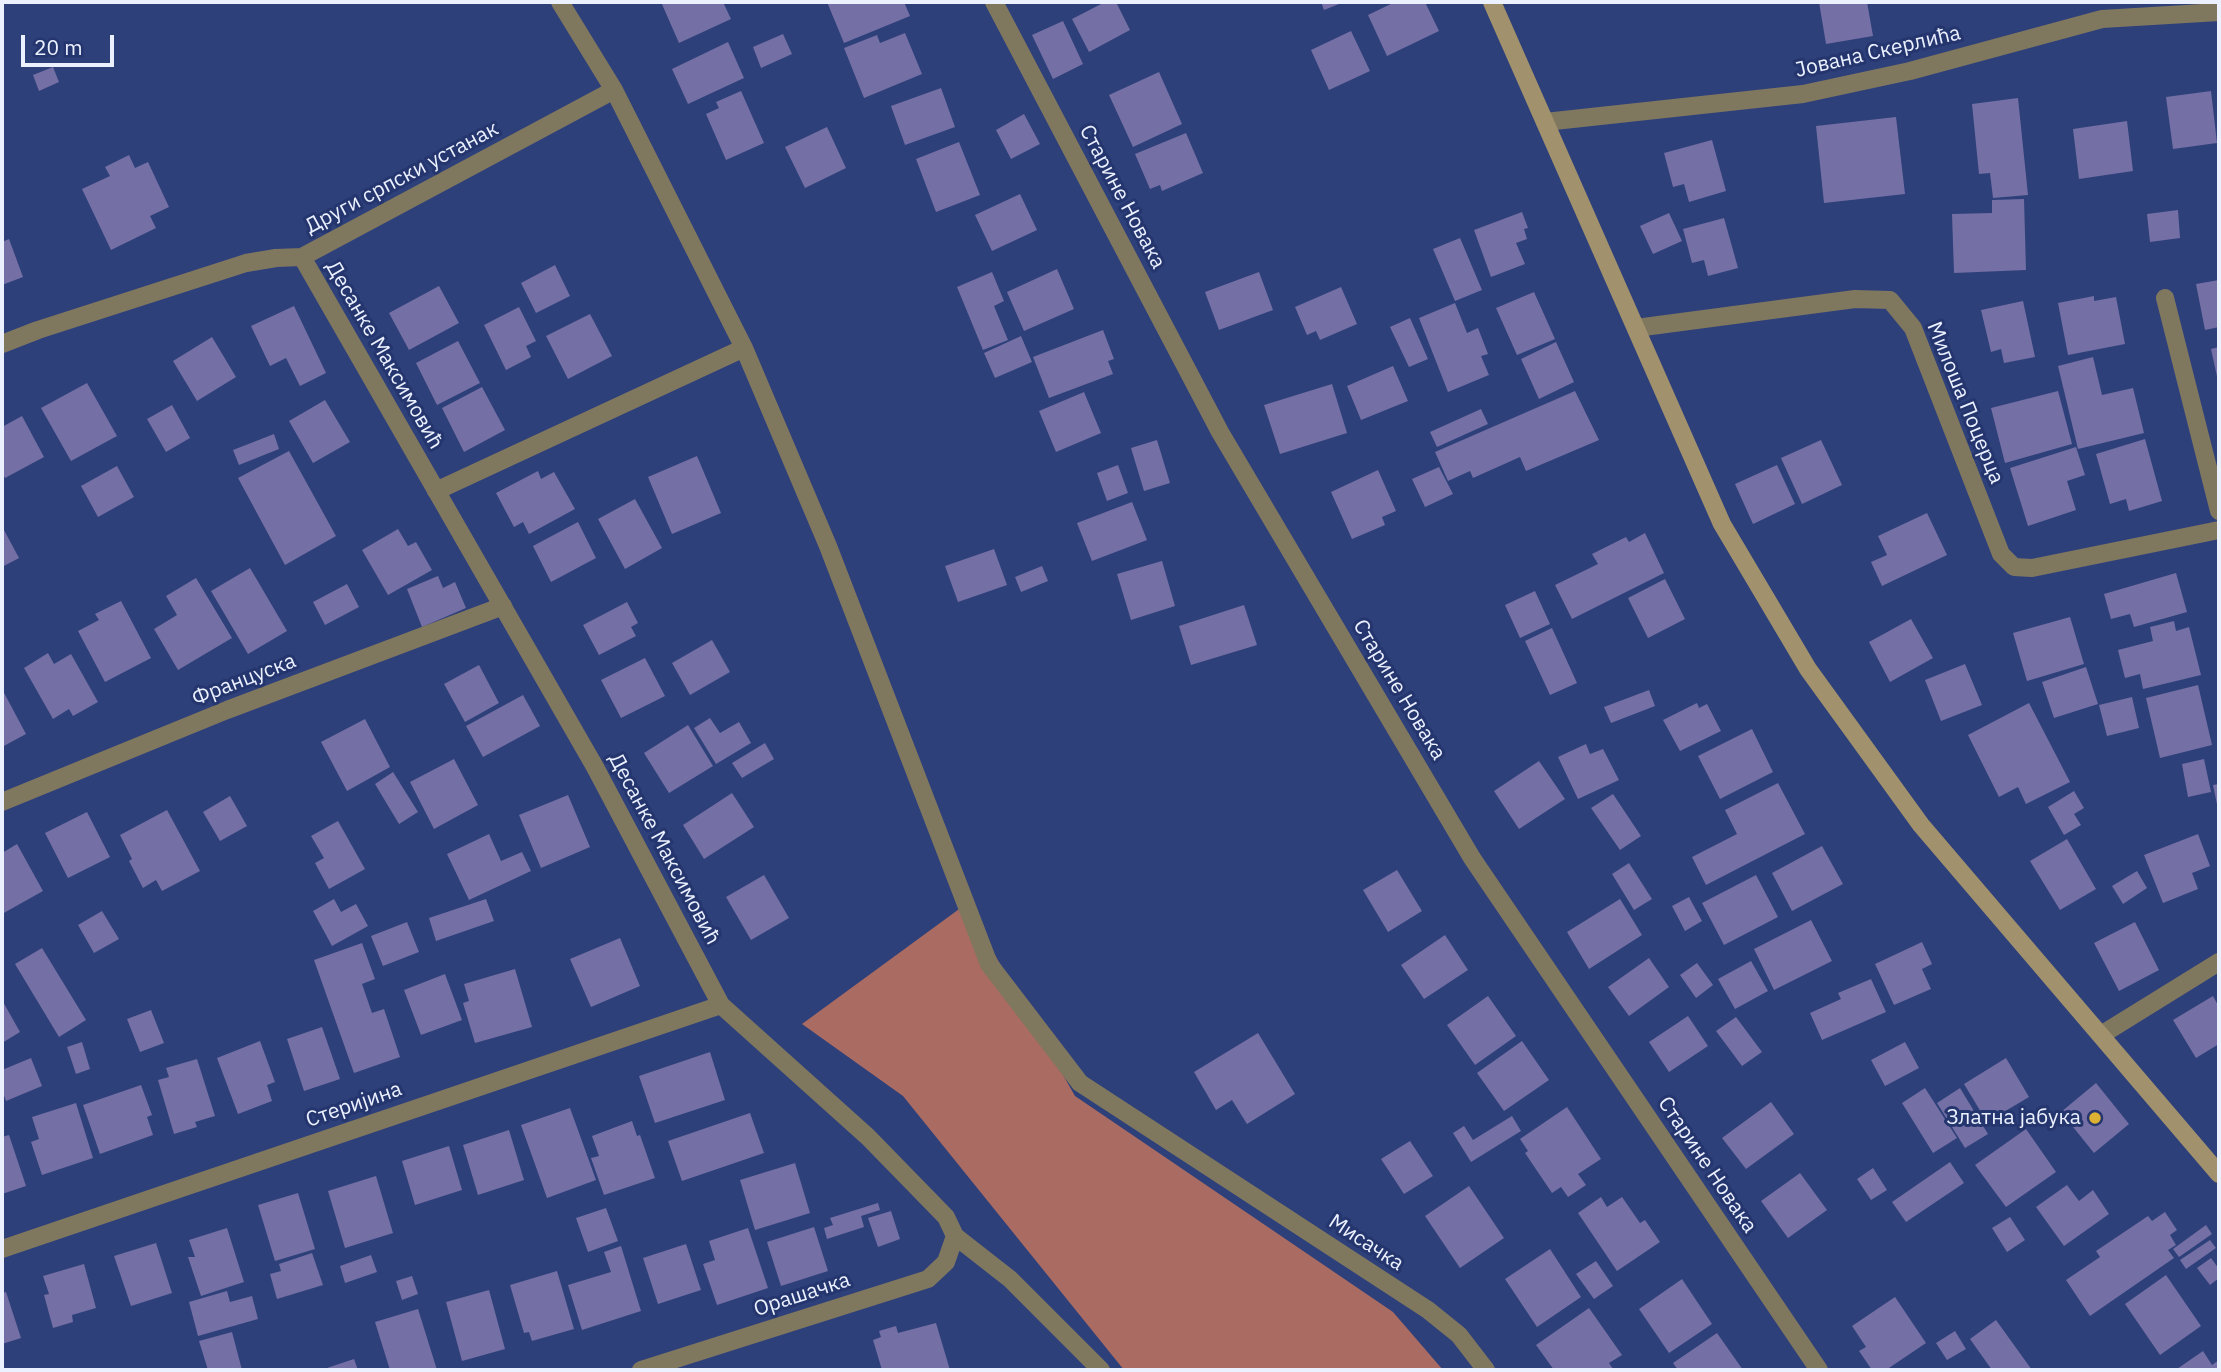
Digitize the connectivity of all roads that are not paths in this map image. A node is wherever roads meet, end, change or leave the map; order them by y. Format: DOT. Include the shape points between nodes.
graph roads {
  1 [pos="560,2"];
  2 [pos="994,2"];
  3 [pos="1492,2"];
  4 [pos="2130,2"];
  5 [pos="2219,12"];
  6 [pos="2102,19"];
  7 [pos="614,90"];
  8 [pos="1545,122"];
  9 [pos="302,257"];
  10 [pos="2165,298"];
  11 [pos="1636,328"];
  12 [pos="2,344"];
  13 [pos="744,348"];
  14 [pos="436,491"];
  15 [pos="2219,511"];
  16 [pos="2219,530"];
  17 [pos="503,606"];
  18 [pos="2,802"];
  19 [pos="2219,962"];
  20 [pos="721,1005"];
  21 [pos="2101,1035"];
  22 [pos="2219,1174"];
  23 [pos="955,1236"];
  24 [pos="2,1249"];
  25 [pos="641,1370"];
  26 [pos="1101,1370"];
  27 [pos="1486,1370"];
  28 [pos="1819,1370"];
  1 -- 7 [label="street, Мисачка"];
  2 -- 28 [label="street, Старине Новака" via="1220,432 1472,858"];
  3 -- 8 [label="main road"];
  4 -- 6 [label="street"];
  5 -- 6 [label="street, Јована Скерлића"];
  6 -- 8 [label="street, Јована Скерлића" via="1910,71 1802,94"];
  7 -- 9 [label="street, Други српски устанак"];
  7 -- 13 [label="street, Мисачка"];
  8 -- 11 [label="main road"];
  9 -- 12 [label="street, Други српски устанак" via="246,263"];
  9 -- 14 [label="street, Десанке Максимовић"];
  10 -- 15 [label="street"];
  11 -- 16 [label="street, Милоша Поцерца" via="1855,299 1891,300 1913,328 2001,554 2014,567 2032,568"];
  11 -- 21 [label="main road" via="1722,524 1808,669 1920,825"];
  13 -- 14 [label="street"];
  13 -- 27 [label="street, Мисачка" via="828,546 989,964 1080,1083 1428,1310 1460,1335"];
  14 -- 17 [label="street, Десанке Максимовић"];
  17 -- 18 [label="street, Француска" via="227,710"];
  17 -- 20 [label="street, Десанке Максимовић" via="595,767"];
  19 -- 21 [label="street"];
  20 -- 23 [label="street, Десанке Максимовић" via="868,1137 946,1217"];
  20 -- 24 [label="street, Стеријина"];
  21 -- 22 [label="main road"];
  23 -- 25 [label="street, Орашачка" via="946,1262 928,1279"];
  23 -- 26 [label="street, Десанке Максимовић" via="1010,1279"];
}
